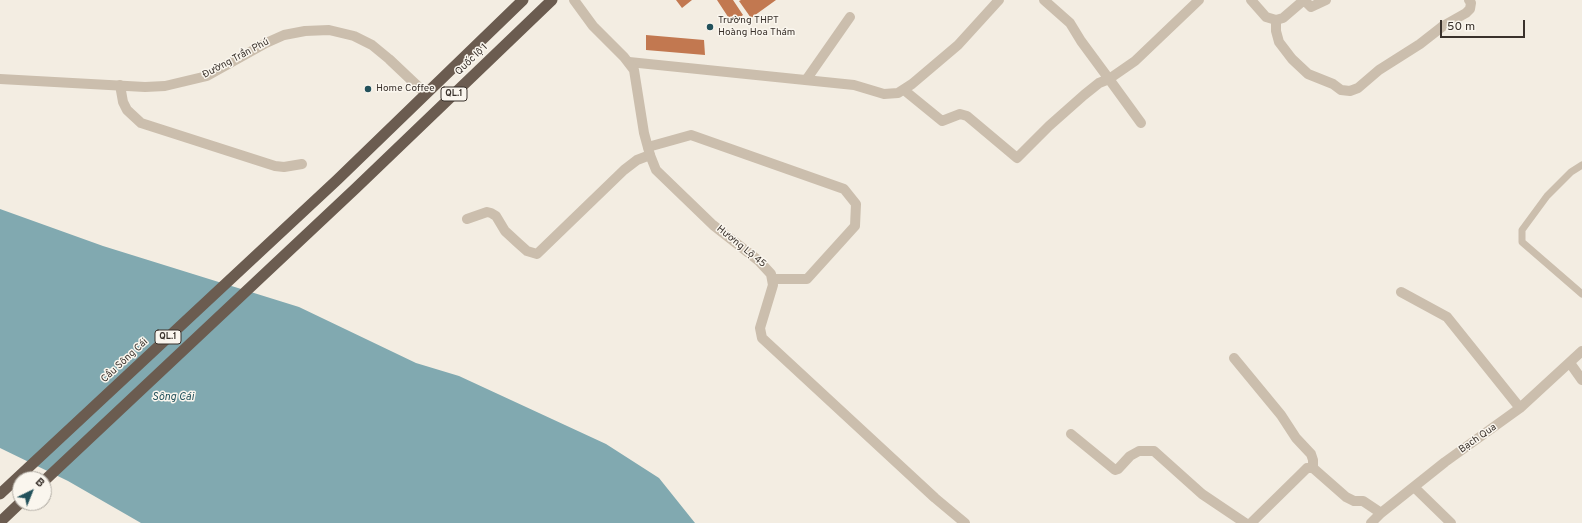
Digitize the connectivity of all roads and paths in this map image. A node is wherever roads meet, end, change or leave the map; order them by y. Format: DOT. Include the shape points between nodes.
graph roads {
  1 [pos="523,0"];
  2 [pos="552,0"];
  3 [pos="574,0"];
  4 [pos="999,0"];
  5 [pos="1044,0"];
  6 [pos="1198,0"];
  7 [pos="1251,0"];
  8 [pos="1326,0"];
  9 [pos="1469,0"];
  10 [pos="850,17"];
  11 [pos="1276,20"];
  12 [pos="629,62"];
  13 [pos="0,79"];
  14 [pos="1109,79"];
  15 [pos="806,80"];
  16 [pos="120,85"];
  17 [pos="904,90"];
  18 [pos="426,94"];
  19 [pos="1141,123"];
  20 [pos="649,151"];
  21 [pos="302,164"];
  22 [pos="1582,165"];
  23 [pos="337,180"];
  24 [pos="467,219"];
  25 [pos="773,279"];
  26 [pos="1401,292"];
  27 [pos="1582,294"];
  28 [pos="1582,351"];
  29 [pos="1234,358"];
  30 [pos="1570,363"];
  31 [pos="1582,380"];
  32 [pos="1520,408"];
  33 [pos="1071,434"];
  34 [pos="1313,468"];
  35 [pos="52,473"];
  36 [pos="1414,487"];
  37 [pos="0,494"];
  38 [pos="12,511"];
  39 [pos="1381,513"];
  40 [pos="0,522"];
  41 [pos="965,523"];
  42 [pos="1245,523"];
  43 [pos="1251,523"];
  44 [pos="1372,523"];
  45 [pos="1451,523"];
  1 -- 18 [label="highway, Quốc lộ 1 / QL.1"];
  2 -- 35 [label="highway, Quốc lộ 1 / QL.1"];
  3 -- 12 [label="street, Hương Lộ 45" via="593,26"];
  4 -- 17 [label="street" via="958,45"];
  5 -- 14 [label="street" via="1070,23 1080,41"];
  6 -- 14 [label="street" via="1135,61"];
  7 -- 11 [label="street" via="1266,17"];
  8 -- 11 [label="street" via="1311,7 1304,0 1283,18"];
  9 -- 11 [label="street" via="1470,9 1466,13 1443,26 1379,70 1358,88 1350,91 1342,90 1308,74 1279,42"];
  10 -- 15 [label="street"];
  12 -- 15 [label="street"];
  12 -- 20 [label="street, Hương Lộ 45" via="636,78"];
  13 -- 16 [label="street, Đường Trần Phú"];
  14 -- 17 [label="street" via="1084,95 1017,158 967,116 960,114 942,121"];
  14 -- 19 [label="street"];
  15 -- 17 [label="street" via="854,85 884,94"];
  16 -- 18 [label="street, Đường Trần Phú" via="156,86 193,80 213,73 275,39 299,32 329,30 354,36 372,45"];
  16 -- 21 [label="street" via="122,102 141,123 275,166"];
  18 -- 23 [label="highway, Quốc lộ 1 / QL.1"];
  20 -- 24 [label="street" via="624,170 537,254 518,243 491,213 486,212"];
  20 -- 25 [label="street, Hương Lộ 45" via="656,170 713,225 768,270"];
  20 -- 25 [label="street" via="691,135 844,189 856,204 855,226 807,279"];
  22 -- 27 [label="lane" via="1571,172 1547,196 1522,230 1522,242"];
  23 -- 37 [label="highway, Cầu Sông Cái / QL.1"];
  25 -- 41 [label="street" via="761,322 762,338"];
  26 -- 32 [label="street" via="1447,317"];
  28 -- 30 [label="street, Bạch Qua"];
  29 -- 34 [label="street" via="1311,454"];
  30 -- 31 [label="street"];
  30 -- 32 [label="street, Bạch Qua"];
  32 -- 36 [label="street, Bạch Qua"];
  33 -- 42 [label="street" via="1115,470 1138,451 1154,451 1202,494"];
  34 -- 39 [label="street" via="1346,497 1363,501"];
  34 -- 43 [label="street" via="1307,468"];
  36 -- 39 [label="street, Bạch Qua"];
  36 -- 45 [label="street"];
  38 -- 40 [label="highway"];
  39 -- 44 [label="street, Bạch Qua"];
}
